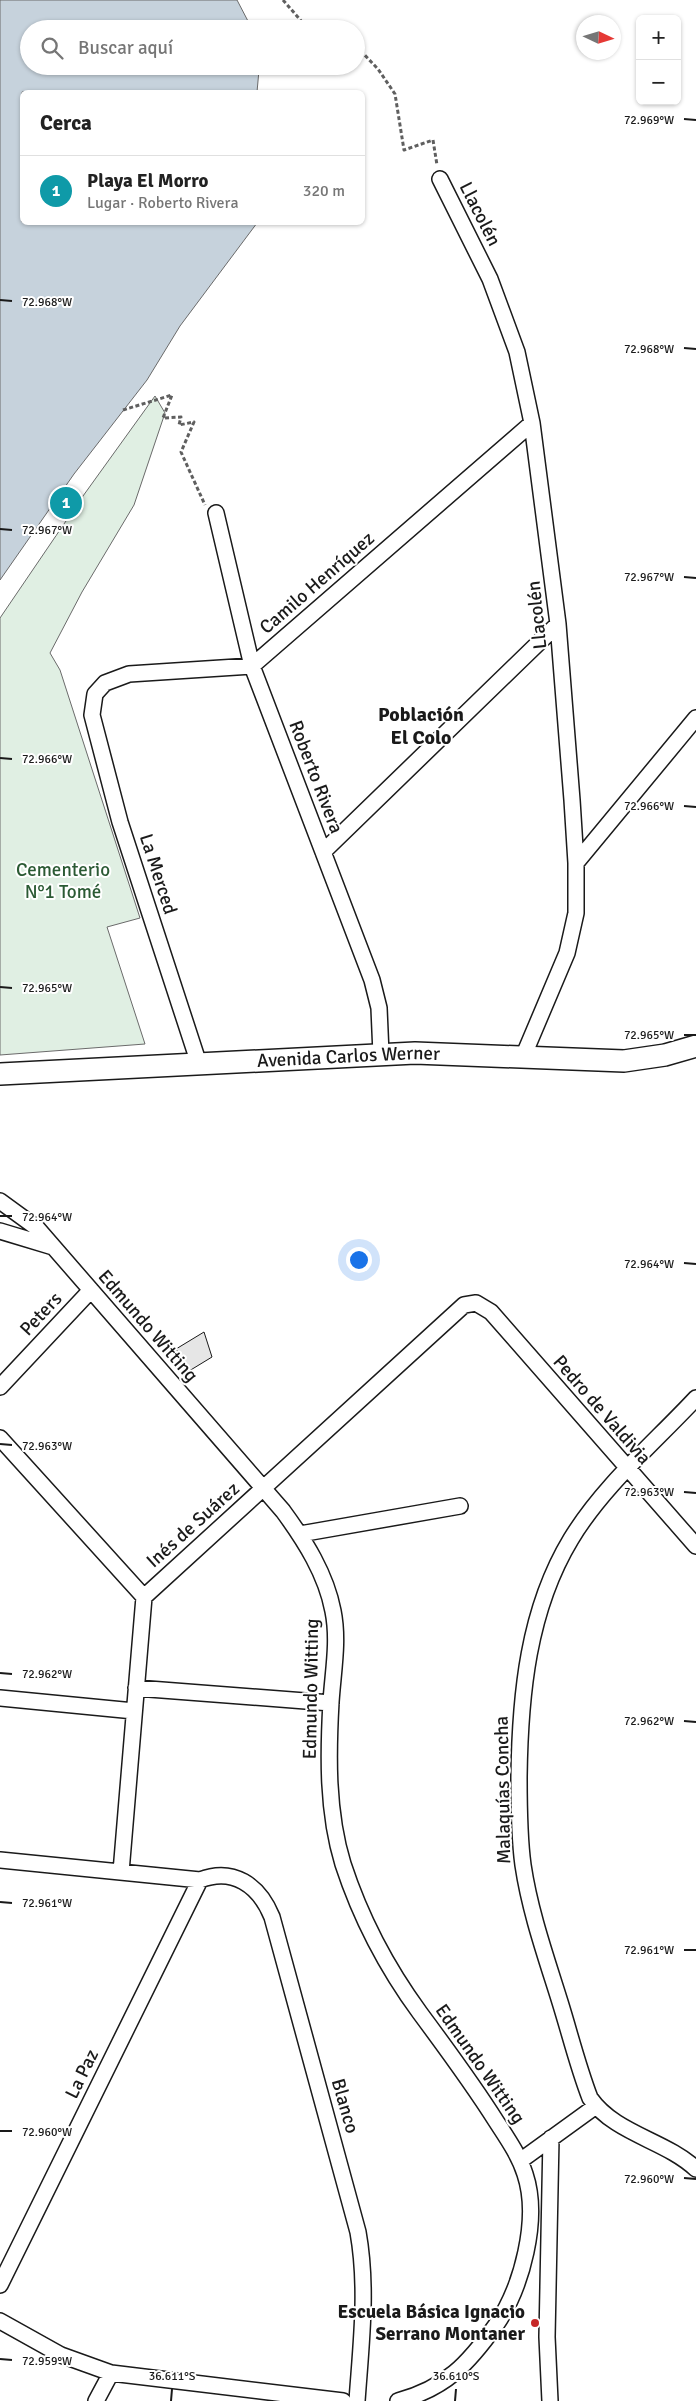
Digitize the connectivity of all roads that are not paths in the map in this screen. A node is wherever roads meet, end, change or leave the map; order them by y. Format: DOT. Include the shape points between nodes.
graph roads {
  1 [pos="440,179"];
  2 [pos="532,423"];
  3 [pos="216,513"];
  4 [pos="558,624"];
  5 [pos="252,666"];
  6 [pos="696,718"];
  7 [pos="323,852"];
  8 [pos="576,863"];
  9 [pos="696,1046"];
  10 [pos="381,1054"];
  11 [pos="523,1057"];
  12 [pos="199,1064"];
  13 [pos="0,1074"];
  14 [pos="0,1201"];
  15 [pos="0,1231"];
  16 [pos="54,1248"];
  17 [pos="91,1290"];
  18 [pos="476,1304"];
  19 [pos="0,1387"];
  20 [pos="696,1398"];
  21 [pos="0,1438"];
  22 [pos="628,1470"];
  23 [pos="263,1488"];
  24 [pos="460,1506"];
  25 [pos="300,1534"];
  26 [pos="696,1546"];
  27 [pos="144,1597"];
  28 [pos="136,1688"];
  29 [pos="0,1698"];
  30 [pos="331,1703"];
  31 [pos="134,1711"];
  32 [pos="0,1860"];
  33 [pos="120,1872"];
  34 [pos="200,1880"];
  35 [pos="596,2106"];
  36 [pos="551,2138"];
  37 [pos="520,2161"];
  38 [pos="696,2169"];
  39 [pos="529,2190"];
  40 [pos="551,2190"];
  41 [pos="0,2285"];
  42 [pos="0,2321"];
  43 [pos="111,2373"];
  44 [pos="96,2401"];
  45 [pos="343,2401"];
  46 [pos="356,2401"];
  47 [pos="398,2401"];
  48 [pos="550,2401"];
  1 -- 2 [label="street, Llacolén" via="505,315 519,360"];
  2 -- 4 [label="street, Llacolén"];
  2 -- 5 [label="street, Camilo Henríquez"];
  3 -- 5 [label="street, Roberto Rivera"];
  4 -- 7 [label="street"];
  4 -- 8 [label="street, Llacolén"];
  5 -- 7 [label="street, Roberto Rivera"];
  5 -- 12 [label="street, La Merced" via="129,674 105,682 95,694 92,715 120,822"];
  6 -- 8 [label="street"];
  7 -- 10 [label="street, Roberto Rivera" via="372,980 380,1014"];
  8 -- 11 [label="street, Llacolén" via="576,913 571,941"];
  9 -- 11 [label="main road, Avenida Carlos Werner" via="624,1061"];
  10 -- 11 [label="main road, Avenida Carlos Werner" via="453,1053"];
  10 -- 12 [label="main road, Avenida Carlos Werner"];
  12 -- 13 [label="main road, Avenida Carlos Werner"];
  14 -- 16 [label="street, Edmundo Witting" via="29,1221"];
  15 -- 16 [label="street"];
  16 -- 17 [label="street, Edmundo Witting"];
  17 -- 19 [label="street, Peters"];
  17 -- 23 [label="street, Edmundo Witting"];
  18 -- 22 [label="street, Pedro de Valdivia" via="491,1312"];
  18 -- 23 [label="street, Inés de Suárez" via="461,1307"];
  20 -- 22 [label="street, Malaquías Concha"];
  21 -- 27 [label="street"];
  22 -- 26 [label="street, Pedro de Valdivia"];
  22 -- 35 [label="street, Malaquías Concha" via="580,1524 555,1570 528,1657 520,1734 520,1831 529,1896 586,2088"];
  23 -- 25 [label="street, Edmundo Witting"];
  23 -- 27 [label="street, Inés de Suárez"];
  24 -- 25 [label="street"];
  25 -- 30 [label="street, Edmundo Witting" via="324,1581 333,1608 337,1648"];
  27 -- 28 [label="street, Inés de Suárez"];
  28 -- 30 [label="street"];
  28 -- 31 [label="street, Inés de Suárez"];
  29 -- 31 [label="street"];
  30 -- 37 [label="street, Edmundo Witting" via="330,1771 334,1822 343,1864 362,1912 406,1992 459,2064"];
  31 -- 33 [label="street, Inés de Suárez"];
  32 -- 33 [label="street, Blanco"];
  33 -- 34 [label="street, Blanco"];
  34 -- 41 [label="street, La Paz"];
  34 -- 46 [label="street, Blanco" via="225,1875 244,1881 263,1899 272,1917 358,2232 364,2304"];
  35 -- 36 [label="street"];
  35 -- 38 [label="street, Malaquías Concha" via="608,2117 671,2151"];
  36 -- 37 [label="street"];
  36 -- 40 [label="street"];
  37 -- 39 [label="street, Edmundo Witting"];
  39 -- 40 [label="street"];
  39 -- 47 [label="street, Edmundo Witting" via="530,2217 522,2268 502,2315 472,2357 454,2375 428,2391"];
  40 -- 48 [label="street" via="547,2337"];
  42 -- 43 [label="street" via="61,2355"];
  43 -- 44 [label="street"];
  43 -- 45 [label="street"];
}
